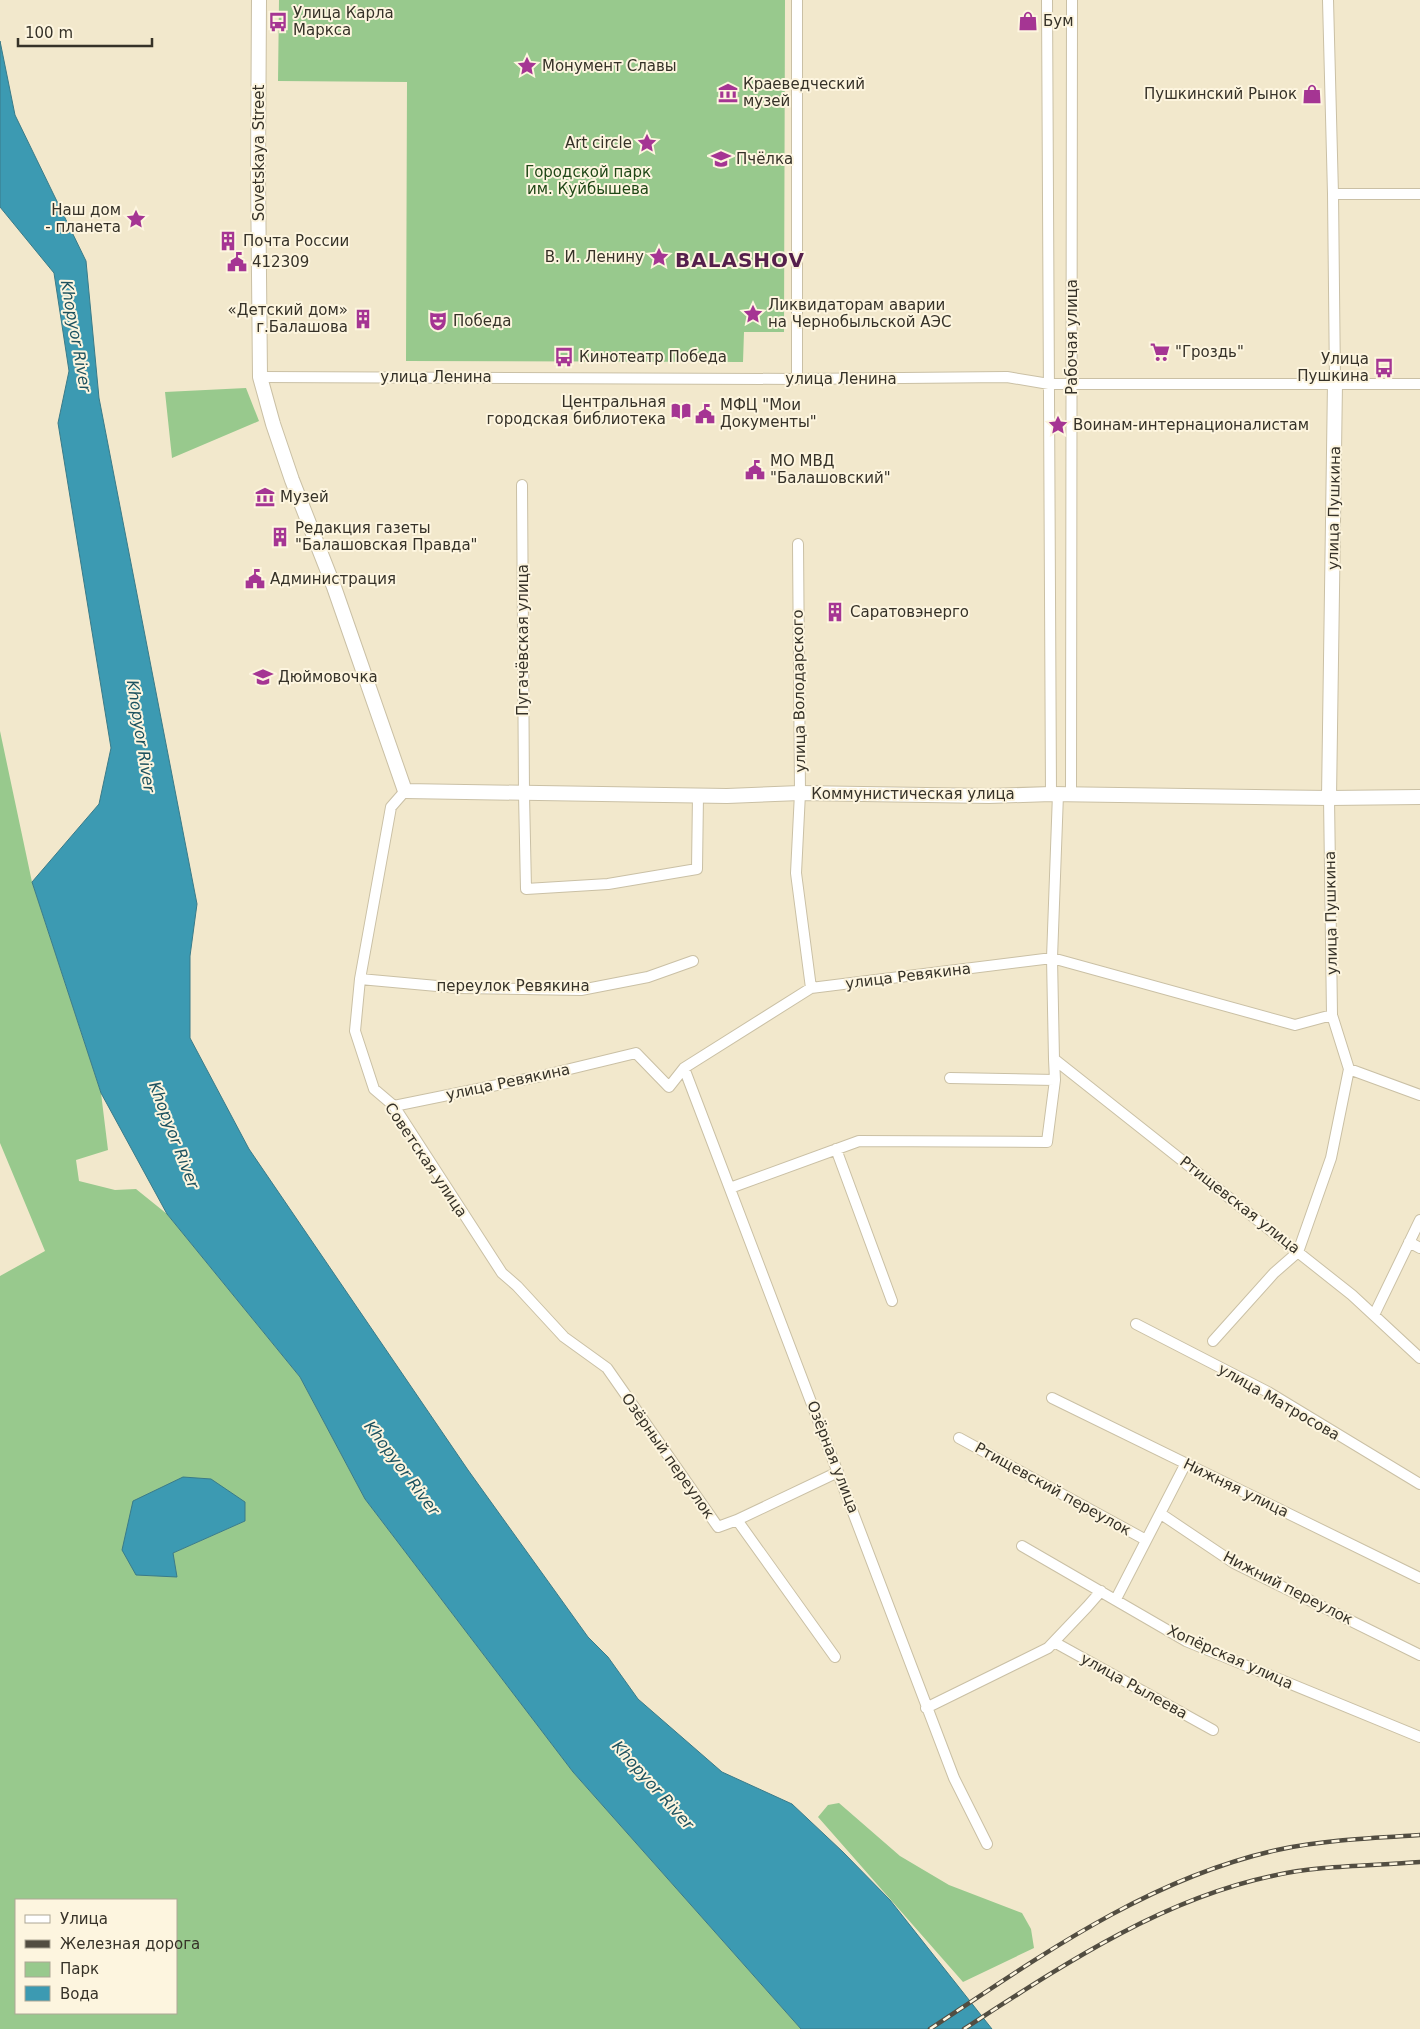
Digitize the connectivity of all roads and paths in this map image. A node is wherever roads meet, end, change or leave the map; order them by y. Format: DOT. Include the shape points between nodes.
graph roads {
  1 [pos="259,0"];
  2 [pos="797,0"];
  3 [pos="1046,0"];
  4 [pos="1072,0"];
  5 [pos="1328,0"];
  6 [pos="1334,194"];
  7 [pos="1420,194"];
  8 [pos="260,377"];
  9 [pos="797,379"];
  10 [pos="1072,383"];
  11 [pos="1335,383"];
  12 [pos="1049,384"];
  13 [pos="1420,384"];
  14 [pos="522,485"];
  15 [pos="798,544"];
  16 [pos="405,791"];
  17 [pos="800,793"];
  18 [pos="524,794"];
  19 [pos="1060,794"];
  20 [pos="698,795"];
  21 [pos="1420,797"];
  22 [pos="1329,798"];
  23 [pos="1052,958"];
  24 [pos="693,961"];
  25 [pos="360,979"];
  26 [pos="810,988"];
  27 [pos="1332,1016"];
  28 [pos="1054,1059"];
  29 [pos="684,1068"];
  30 [pos="1349,1070"];
  31 [pos="950,1078"];
  32 [pos="1054,1080"];
  33 [pos="1420,1094"];
  34 [pos="394,1106"];
  35 [pos="836,1150"];
  36 [pos="730,1188"];
  37 [pos="1420,1220"];
  38 [pos="1409,1242"];
  39 [pos="1420,1248"];
  40 [pos="1298,1252"];
  41 [pos="892,1301"];
  42 [pos="1374,1315"];
  43 [pos="1136,1324"];
  44 [pos="1213,1341"];
  45 [pos="1420,1358"];
  46 [pos="607,1368"];
  47 [pos="1052,1398"];
  48 [pos="959,1438"];
  49 [pos="1186,1463"];
  50 [pos="838,1472"];
  51 [pos="1420,1484"];
  52 [pos="1161,1514"];
  53 [pos="737,1520"];
  54 [pos="1146,1540"];
  55 [pos="1022,1546"];
  56 [pos="1420,1578"];
  57 [pos="1100,1591"];
  58 [pos="1116,1599"];
  59 [pos="1054,1642"];
  60 [pos="1420,1655"];
  61 [pos="835,1657"];
  62 [pos="926,1708"];
  63 [pos="1213,1730"];
  64 [pos="1420,1737"];
  65 [pos="986,1844"];
  1 -- 8 [label="street, Sovetskaya Street"];
  2 -- 9 [label="street"];
  3 -- 12 [label="street, Рабочая улица"];
  4 -- 10 [label="street, Рабочая улица"];
  5 -- 6 [label="street, улица Пушкина"];
  6 -- 7 [label="street"];
  6 -- 11 [label="street, улица Пушкина"];
  8 -- 9 [label="street, улица Ленина"];
  8 -- 16 [label="street, Sovetskaya Street" via="292,480 334,587"];
  9 -- 12 [label="street, улица Ленина" via="1007,377"];
  10 -- 11 [label="street, улица Ленина"];
  10 -- 12 [label="street, улица Ленина"];
  10 -- 19 [label="street, Рабочая улица"];
  11 -- 13 [label="street, улица Ленина"];
  11 -- 22 [label="street, улица Пушкина"];
  12 -- 19 [label="street, Рабочая улица"];
  14 -- 18 [label="street, Пугачёвская улица"];
  15 -- 17 [label="street, улица Володарского"];
  16 -- 18 [label="street, Коммунистическая улица"];
  16 -- 25 [label="street, Советская улица" via="391,807"];
  17 -- 19 [label="street, Коммунистическая улица"];
  17 -- 20 [label="street, Коммунистическая улица"];
  17 -- 26 [label="street, улица Володарского" via="796,873"];
  18 -- 20 [label="street, Коммунистическая улица"];
  18 -- 20 [label="street, Пугачёвская улица" via="526,889 608,884 697,869"];
  19 -- 22 [label="street, Коммунистическая улица"];
  19 -- 23 [label="street"];
  21 -- 22 [label="street, Коммунистическая улица"];
  22 -- 27 [label="street, улица Пушкина"];
  23 -- 26 [label="street, улица Ревякина"];
  23 -- 27 [label="street, улица Ревякина" via="1295,1025"];
  23 -- 28 [label="street"];
  24 -- 25 [label="street, переулок Ревякина" via="648,977 581,990 459,988"];
  25 -- 34 [label="street, Советская улица" via="355,1031 374,1090"];
  26 -- 29 [label="street, улица Ревякина"];
  27 -- 30 [label="street"];
  28 -- 32 [label="street"];
  28 -- 40 [label="street, Ртищевская улица"];
  29 -- 34 [label="street, улица Ревякина" via="669,1087 636,1053"];
  29 -- 36 [label="street, Озёрная улица"];
  30 -- 33 [label="street"];
  30 -- 40 [label="street" via="1331,1158"];
  31 -- 32 [label="street"];
  32 -- 35 [label="street" via="1047,1142 859,1141"];
  34 -- 46 [label="street, Советская улица" via="502,1273 564,1336"];
  35 -- 36 [label="street"];
  35 -- 41 [label="street"];
  36 -- 50 [label="street, Озёрная улица"];
  37 -- 38 [label="street"];
  38 -- 39 [label="street"];
  38 -- 42 [label="street"];
  40 -- 42 [label="street, Ртищевская улица"];
  40 -- 44 [label="street" via="1274,1273"];
  42 -- 45 [label="street, Ртищевская улица"];
  43 -- 51 [label="street, улица Матросова" via="1268,1392"];
  46 -- 53 [label="street, Озёрный переулок" via="718,1527"];
  47 -- 49 [label="street, Нижняя улица"];
  48 -- 54 [label="street, Ртищевский переулок"];
  49 -- 52 [label="street"];
  49 -- 56 [label="street, Нижняя улица"];
  50 -- 53 [label="street, Озёрный переулок"];
  50 -- 62 [label="street, Озёрная улица"];
  52 -- 54 [label="street"];
  52 -- 60 [label="street, Нижний переулок" via="1234,1563"];
  53 -- 61 [label="street, Озёрный переулок"];
  54 -- 58 [label="street"];
  55 -- 57 [label="street, Хопёрская улица"];
  57 -- 58 [label="street, Хопёрская улица"];
  57 -- 59 [label="street"];
  58 -- 64 [label="street, Хопёрская улица" via="1186,1641"];
  59 -- 62 [label="street" via="1048,1648"];
  59 -- 63 [label="street, улица Рылеева"];
  62 -- 65 [label="street, Озёрная улица" via="954,1778"];
}
